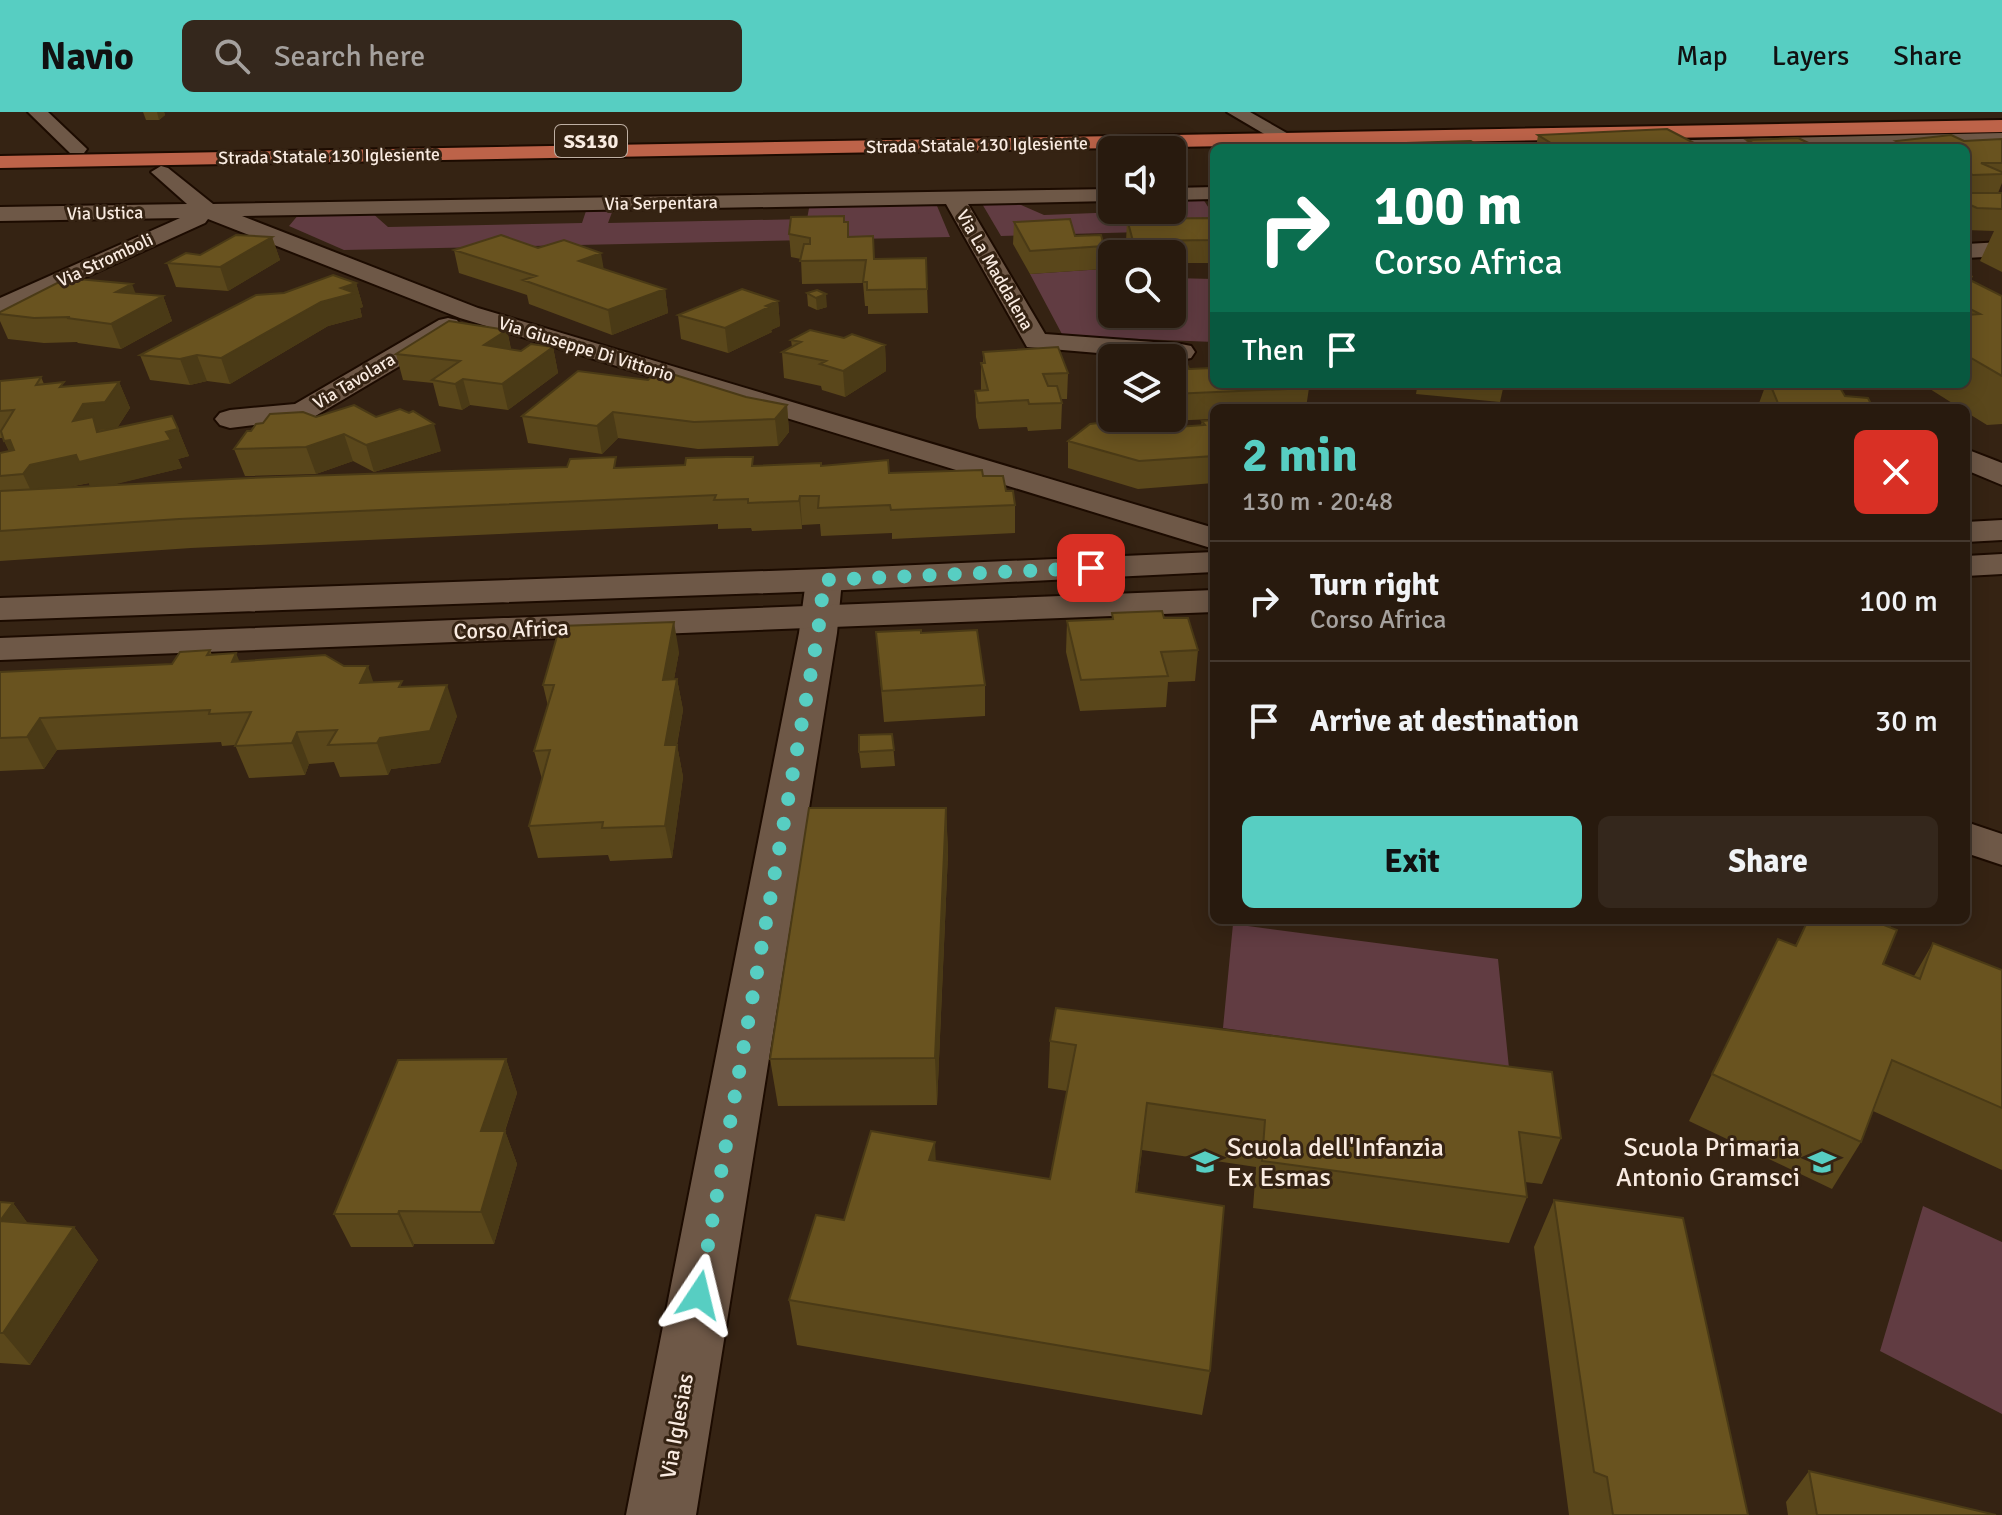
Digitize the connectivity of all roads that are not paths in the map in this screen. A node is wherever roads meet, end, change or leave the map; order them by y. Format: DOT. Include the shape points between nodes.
graph roads {
  1 [pos="37,112"];
  2 [pos="1236,112"];
  3 [pos="1957,112"];
  4 [pos="1979,119"];
  5 [pos="2002,119"];
  6 [pos="2002,126"];
  7 [pos="1966,139"];
  8 [pos="2002,139"];
  9 [pos="1288,140"];
  10 [pos="1767,144"];
  11 [pos="77,149"];
  12 [pos="0,151"];
  13 [pos="2002,154"];
  14 [pos="0,162"];
  15 [pos="161,172"];
  16 [pos="1210,193"];
  17 [pos="1186,194"];
  18 [pos="1098,195"];
  19 [pos="953,197"];
  20 [pos="210,212"];
  21 [pos="0,214"];
  22 [pos="2002,249"];
  23 [pos="1970,251"];
  24 [pos="0,308"];
  25 [pos="469,313"];
  26 [pos="1098,346"];
  27 [pos="230,419"];
  28 [pos="1970,460"];
  29 [pos="2002,475"];
  30 [pos="2002,530"];
  31 [pos="1970,532"];
  32 [pos="1210,538"];
  33 [pos="1210,562"];
  34 [pos="2002,564"];
  35 [pos="1970,566"];
  36 [pos="822,598"];
  37 [pos="1210,601"];
  38 [pos="0,609"];
  39 [pos="0,649"];
  40 [pos="1970,838"];
  41 [pos="2002,850"];
  42 [pos="661,1515"];
  1 -- 11 [label="street"];
  2 -- 9 [label="street"];
  3 -- 4 [label="street"];
  4 -- 5 [label="main road, Strada Statale 130 Iglesiente / SS130"];
  4 -- 9 [label="main road, Strada Statale 130 Iglesiente / SS130"];
  6 -- 9 [label="main road, Strada Statale 130 Iglesiente / SS130"];
  7 -- 8 [label="street"];
  7 -- 10 [label="street"];
  7 -- 13 [label="street"];
  9 -- 11 [label="main road, Strada Statale 130 Iglesiente / SS130"];
  9 -- 14 [label="main road, Strada Statale 130 Iglesiente / SS130"];
  11 -- 12 [label="main road, Strada Statale 130 Iglesiente / SS130"];
  15 -- 20 [label="street, Via Giuseppe Di Vittorio"];
  16 -- 17 [label="street"];
  18 -- 19 [label="street, Via Serpentara"];
  19 -- 20 [label="street, Via Serpentara"];
  19 -- 26 [label="street, Via La Maddalena" via="1036,341"];
  20 -- 21 [label="street, Via Ustica"];
  20 -- 24 [label="street, Via Stromboli"];
  20 -- 25 [label="street, Via Giuseppe Di Vittorio"];
  22 -- 23 [label="street"];
  25 -- 27 [label="street, Via Tavolara" via="302,412"];
  25 -- 32 [label="street, Via Giuseppe Di Vittorio"];
  28 -- 29 [label="street"];
  30 -- 31 [label="street"];
  33 -- 36 [label="street, Corso Africa"];
  34 -- 35 [label="street"];
  36 -- 37 [label="street, Corso Africa"];
  36 -- 38 [label="street, Corso Africa"];
  36 -- 39 [label="street, Corso Africa"];
  36 -- 42 [label="street, Via Iglesias"];
  40 -- 41 [label="street"];
}
